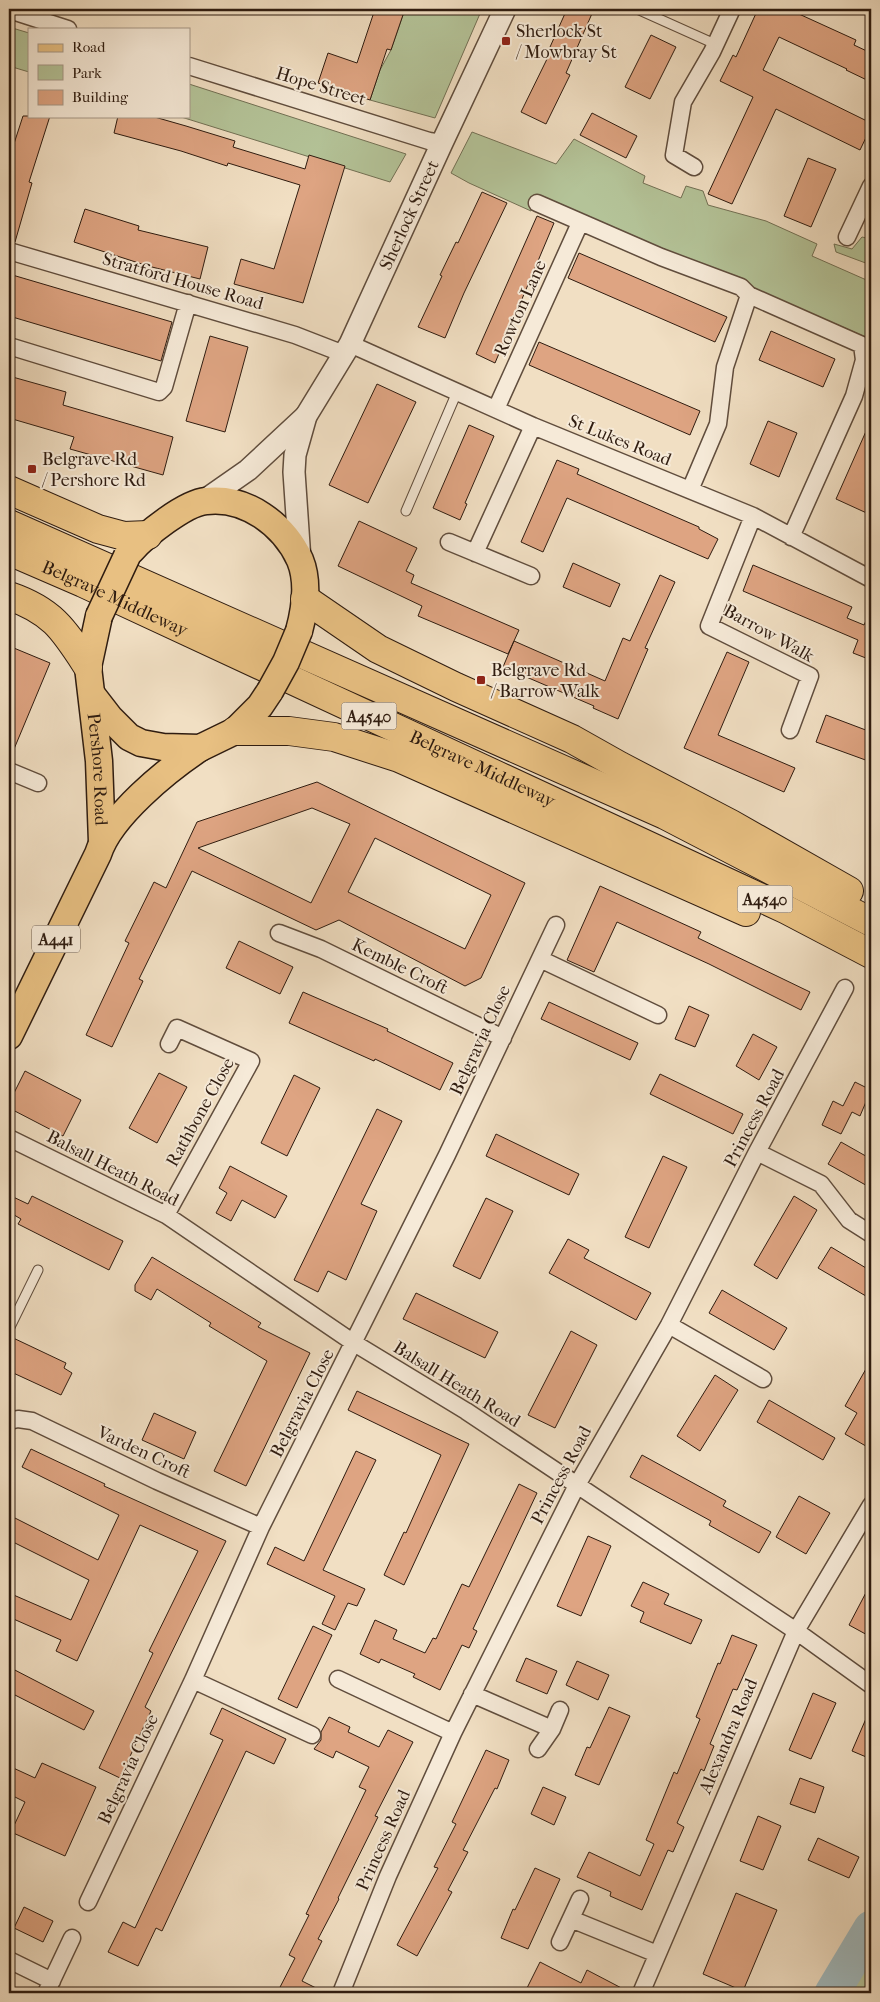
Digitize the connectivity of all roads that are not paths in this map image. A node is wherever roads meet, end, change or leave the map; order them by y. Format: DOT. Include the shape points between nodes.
graph roads {
  1 [pos="505,9"];
  2 [pos="637,9"];
  3 [pos="732,9"];
  4 [pos="9,10"];
  5 [pos="65,28"];
  6 [pos="716,44"];
  7 [pos="190,66"];
  8 [pos="442,143"];
  9 [pos="694,167"];
  10 [pos="871,186"];
  11 [pos="537,203"];
  12 [pos="864,218"];
  13 [pos="580,223"];
  14 [pos="847,237"];
  15 [pos="9,251"];
  16 [pos="750,296"];
  17 [pos="188,303"];
  18 [pos="9,346"];
  19 [pos="347,349"];
  20 [pos="457,392"];
  21 [pos="496,409"];
  22 [pos="306,416"];
  23 [pos="533,426"];
  24 [pos="9,490"];
  25 [pos="690,490"];
  26 [pos="205,500"];
  27 [pos="406,511"];
  28 [pos="754,516"];
  29 [pos="9,524"];
  30 [pos="148,534"];
  31 [pos="792,536"];
  32 [pos="449,542"];
  33 [pos="9,551"];
  34 [pos="475,553"];
  35 [pos="300,561"];
  36 [pos="531,576"];
  37 [pos="871,579"];
  38 [pos="9,596"];
  39 [pos="305,599"];
  40 [pos="88,667"];
  41 [pos="92,696"];
  42 [pos="790,730"];
  43 [pos="235,731"];
  44 [pos="200,748"];
  45 [pos="9,771"];
  46 [pos="38,783"];
  47 [pos="102,842"];
  48 [pos="871,904"];
  49 [pos="871,922"];
  50 [pos="556,925"];
  51 [pos="279,933"];
  52 [pos="871,954"];
  53 [pos="540,959"];
  54 [pos="871,966"];
  55 [pos="845,988"];
  56 [pos="658,1015"];
  57 [pos="9,1036"];
  58 [pos="503,1038"];
  59 [pos="169,1044"];
  60 [pos="9,1138"];
  61 [pos="758,1152"];
  62 [pos="166,1216"];
  63 [pos="871,1234"];
  64 [pos="38,1270"];
  65 [pos="669,1324"];
  66 [pos="9,1329"];
  67 [pos="354,1343"];
  68 [pos="763,1378"];
  69 [pos="9,1420"];
  70 [pos="577,1485"];
  71 [pos="871,1505"];
  72 [pos="261,1527"];
  73 [pos="796,1631"];
  74 [pos="338,1679"];
  75 [pos="193,1680"];
  76 [pos="871,1685"];
  77 [pos="472,1694"];
  78 [pos="560,1710"];
  79 [pos="552,1729"];
  80 [pos="453,1733"];
  81 [pos="312,1735"];
  82 [pos="538,1749"];
  83 [pos="580,1899"];
  84 [pos="88,1902"];
  85 [pos="571,1919"];
  86 [pos="72,1938"];
  87 [pos="560,1942"];
  88 [pos="657,1954"];
  89 [pos="9,1960"];
  90 [pos="49,1987"];
  91 [pos="341,1993"];
  92 [pos="641,1993"];
  1 -- 8 [label="street, Sherlock Street"];
  2 -- 6 [label="lane"];
  3 -- 6 [label="street"];
  4 -- 5 [label="street"];
  6 -- 9 [label="street" via="683,102 674,155"];
  7 -- 8 [label="street, Hope Street"];
  8 -- 19 [label="street, Sherlock Street"];
  10 -- 12 [label="street"];
  11 -- 13 [label="street"];
  12 -- 14 [label="street"];
  13 -- 16 [label="street" via="741,287"];
  13 -- 21 [label="street, Rowton Lane"];
  15 -- 17 [label="street, Stratford House Road"];
  16 -- 25 [label="street" via="725,367 718,424"];
  16 -- 31 [label="street" via="862,345 864,360 854,396"];
  17 -- 18 [label="street" via="164,387 159,392"];
  17 -- 19 [label="street, Stratford House Road"];
  19 -- 20 [label="street, St Lukes Road"];
  19 -- 22 [label="street, Sherlock Street"];
  20 -- 21 [label="street, St Lukes Road"];
  20 -- 27 [label="lane"];
  21 -- 23 [label="street, St Lukes Road"];
  22 -- 26 [label="street, Sherlock Street" via="248,470"];
  22 -- 35 [label="street, Sherlock Street" via="295,455 294,472"];
  23 -- 25 [label="street, St Lukes Road"];
  23 -- 34 [label="street"];
  24 -- 30 [label="highway" via="98,529 124,536"];
  25 -- 28 [label="street, St Lukes Road"];
  26 -- 30 [label="main road"];
  26 -- 35 [label="main road" via="231,502 266,517 289,542"];
  28 -- 31 [label="street, St Lukes Road"];
  28 -- 42 [label="street, Barrow Walk" via="709,626 810,676"];
  29 -- 49 [label="highway, Belgrave Middleway / A4540" via="665,815"];
  30 -- 40 [label="main road, bridge" via="126,556 99,616"];
  31 -- 37 [label="street, St Lukes Road"];
  32 -- 34 [label="street"];
  33 -- 52 [label="highway, Belgrave Middleway / A4540" via="787,910"];
  34 -- 36 [label="street"];
  35 -- 39 [label="main road, Pershore Road"];
  38 -- 40 [label="highway" via="45,613 64,630"];
  39 -- 43 [label="main road, Pershore Road, bridge" via="299,631 286,662 260,706"];
  39 -- 48 [label="highway" via="378,650 572,739"];
  40 -- 41 [label="main road, Pershore Road"];
  41 -- 44 [label="main road" via="129,737 162,747"];
  41 -- 47 [label="main road, Pershore Road / A441" via="99,761"];
  43 -- 44 [label="main road, Pershore Road"];
  43 -- 54 [label="highway" via="289,731 334,737 399,758"];
  44 -- 47 [label="main road, Pershore Road / A441" via="153,785"];
  45 -- 46 [label="street"];
  47 -- 57 [label="main road, Pershore Road / A441"];
  50 -- 53 [label="street, Belgravia Close"];
  51 -- 58 [label="street, Kemble Croft"];
  53 -- 56 [label="street"];
  53 -- 58 [label="street, Belgravia Close"];
  55 -- 61 [label="street, Princess Road"];
  58 -- 67 [label="street, Belgravia Close"];
  59 -- 62 [label="street, Rathbone Close" via="176,1028 251,1061"];
  60 -- 62 [label="street, Balsall Heath Road"];
  61 -- 63 [label="street" via="821,1184 849,1220"];
  61 -- 65 [label="street, Princess Road"];
  62 -- 67 [label="street, Balsall Heath Road"];
  64 -- 66 [label="lane"];
  65 -- 68 [label="street"];
  65 -- 70 [label="street, Princess Road"];
  67 -- 70 [label="street, Balsall Heath Road" via="466,1411"];
  67 -- 72 [label="street, Belgravia Close"];
  69 -- 72 [label="street, Varden Croft" via="32,1421"];
  70 -- 73 [label="street, Balsall Heath Road"];
  70 -- 77 [label="street, Princess Road"];
  71 -- 73 [label="street, Alexandra Road"];
  72 -- 75 [label="street, Belgravia Close"];
  73 -- 76 [label="street, Balsall Heath Road"];
  73 -- 88 [label="street, Alexandra Road"];
  74 -- 80 [label="street"];
  75 -- 81 [label="street"];
  75 -- 84 [label="street, Belgravia Close"];
  77 -- 79 [label="street"];
  77 -- 80 [label="street, Princess Road"];
  78 -- 79 [label="street"];
  79 -- 82 [label="street"];
  80 -- 91 [label="street, Princess Road" via="388,1876"];
  83 -- 85 [label="street"];
  85 -- 87 [label="street"];
  85 -- 88 [label="street"];
  86 -- 90 [label="street"];
  88 -- 92 [label="street, Alexandra Road"];
  89 -- 90 [label="street"];
}
